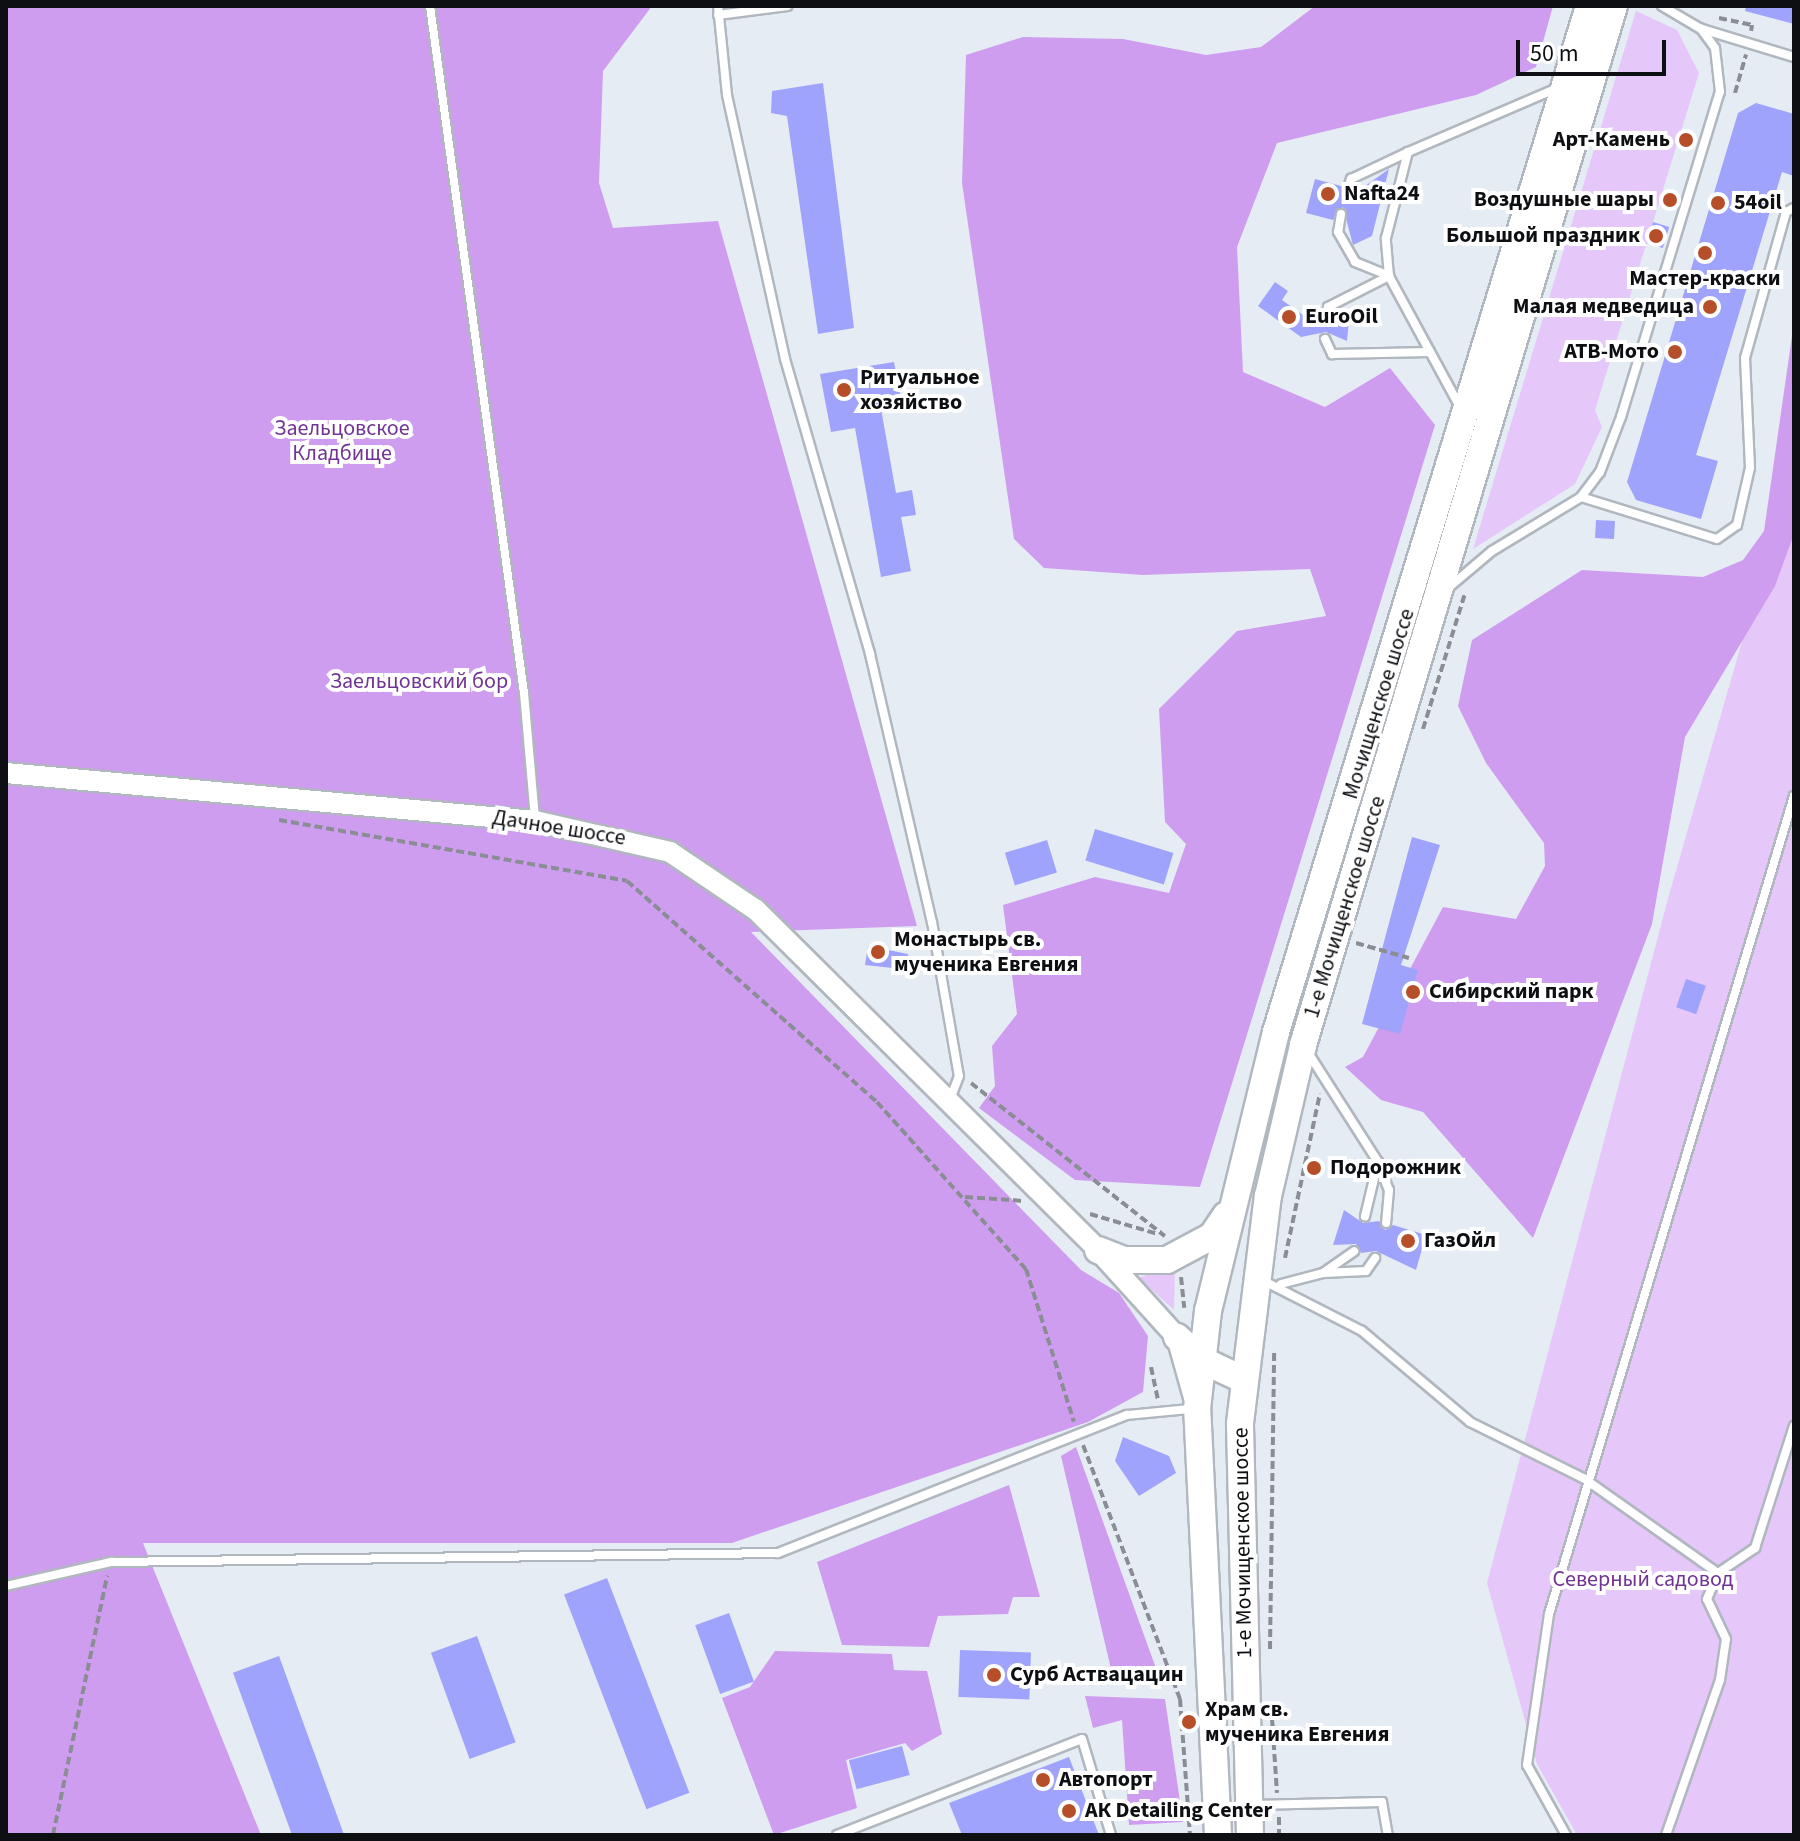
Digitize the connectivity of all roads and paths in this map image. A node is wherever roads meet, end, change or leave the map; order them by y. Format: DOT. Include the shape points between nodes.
graph roads {
  1 [pos="430,6"];
  2 [pos="787,6"];
  3 [pos="1589,6"];
  4 [pos="1614,6"];
  5 [pos="1662,6"];
  6 [pos="718,10"];
  7 [pos="1701,29"];
  8 [pos="1794,57"];
  9 [pos="1566,85"];
  10 [pos="1408,152"];
  11 [pos="1347,191"];
  12 [pos="1794,208"];
  13 [pos="1341,214"];
  14 [pos="1389,276"];
  15 [pos="1327,317"];
  16 [pos="1325,339"];
  17 [pos="1430,352"];
  18 [pos="1466,417"];
  19 [pos="1581,497"];
  20 [pos="1440,595"];
  21 [pos="6,773"];
  22 [pos="1794,796"];
  23 [pos="265,818"];
  24 [pos="535,821"];
  25 [pos="1354,943"];
  26 [pos="1409,958"];
  27 [pos="1303,1045"];
  28 [pos="959,1076"];
  29 [pos="950,1099"];
  30 [pos="1378,1162"];
  31 [pos="1230,1209"];
  32 [pos="1365,1216"];
  33 [pos="1386,1223"];
  34 [pos="1098,1250"];
  35 [pos="1354,1251"];
  36 [pos="1177,1256"];
  37 [pos="1375,1258"];
  38 [pos="1323,1273"];
  39 [pos="1254,1277"];
  40 [pos="1280,1284"];
  41 [pos="1184,1306"];
  42 [pos="1177,1337"];
  43 [pos="1275,1341"];
  44 [pos="1202,1360"];
  45 [pos="1151,1367"];
  46 [pos="1242,1379"];
  47 [pos="1197,1409"];
  48 [pos="1160,1410"];
  49 [pos="1794,1426"];
  50 [pos="1078,1433"];
  51 [pos="1585,1479"];
  52 [pos="111,1562"];
  53 [pos="1718,1573"];
  54 [pos="6,1586"];
  55 [pos="1270,1654"];
  56 [pos="1271,1701"];
  57 [pos="1278,1803"];
  58 [pos="1249,1806"];
  59 [pos="53,1835"];
  60 [pos="837,1835"];
  61 [pos="1111,1835"];
  62 [pos="1190,1835"];
  63 [pos="1218,1835"];
  64 [pos="1250,1835"];
  65 [pos="1279,1835"];
  66 [pos="1388,1835"];
  67 [pos="1566,1835"];
  68 [pos="1666,1835"];
  1 -- 24 [label="lane" via="524,693"];
  2 -- 6 [label="lane"];
  3 -- 9 [label="main road, Мочищенское шоссе"];
  4 -- 20 [label="main road, 1-е Мочищенское шоссе"];
  5 -- 7 [label="lane"];
  6 -- 28 [label="lane" via="727,95 785,359 870,654"];
  7 -- 8 [label="lane"];
  7 -- 19 [label="lane" via="1722,67 1720,92 1621,417 1600,472"];
  9 -- 10 [label="lane"];
  9 -- 18 [label="main road, Мочищенское шоссе"];
  10 -- 11 [label="lane" via="1351,179"];
  10 -- 14 [label="lane" via="1386,238"];
  12 -- 19 [label="lane" via="1786,212 1745,358 1750,468 1737,525 1717,539"];
  13 -- 14 [label="lane" via="1338,232 1355,262"];
  14 -- 15 [label="lane" via="1328,307"];
  14 -- 17 [label="lane"];
  16 -- 17 [label="lane" via="1332,354"];
  17 -- 18 [label="lane"];
  18 -- 31 [label="main road, Мочищенское шоссе" via="1276,1032"];
  19 -- 20 [label="lane" via="1492,551"];
  20 -- 27 [label="main road, 1-е Мочищенское шоссе"];
  21 -- 24 [label="street, Дачное шоссе"];
  22 -- 51 [label="lane"];
  23 -- 50 [label="path" via="627,881 877,1102 1026,1269"];
  24 -- 29 [label="street, Дачное шоссе" via="635,839 713,879 756,910"];
  25 -- 26 [label="path"];
  27 -- 30 [label="lane"];
  27 -- 39 [label="main road, 1-е Мочищенское шоссе"];
  28 -- 29 [label="lane"];
  28 -- 36 [label="path" via="1164,1235"];
  29 -- 34 [label="street, Дачное шоссе"];
  30 -- 32 [label="lane"];
  30 -- 33 [label="lane" via="1389,1190"];
  31 -- 36 [label="main road" via="1212,1236"];
  31 -- 44 [label="main road, Мочищенское шоссе"];
  34 -- 36 [label="main road" via="1149,1262"];
  34 -- 42 [label="street, Дачное шоссе"];
  35 -- 38 [label="lane"];
  36 -- 41 [label="path"];
  37 -- 38 [label="lane" via="1366,1271"];
  38 -- 40 [label="lane"];
  39 -- 40 [label="lane"];
  39 -- 46 [label="main road, 1-е Мочищенское шоссе"];
  40 -- 51 [label="lane" via="1362,1331 1470,1422"];
  42 -- 44 [label="main road"];
  42 -- 47 [label="street"];
  43 -- 55 [label="path"];
  44 -- 46 [label="main road"];
  44 -- 47 [label="main road, Мочищенское шоссе"];
  45 -- 48 [label="path"];
  46 -- 58 [label="main road, 1-е Мочищенское шоссе"];
  47 -- 48 [label="lane"];
  47 -- 63 [label="main road, 1-е Мочищенское шоссе"];
  48 -- 50 [label="lane"];
  49 -- 53 [label="lane" via="1755,1548"];
  50 -- 52 [label="lane" via="778,1553"];
  50 -- 62 [label="path" via="1180,1699"];
  51 -- 53 [label="lane"];
  51 -- 67 [label="lane" via="1549,1614 1527,1765"];
  52 -- 54 [label="lane"];
  52 -- 59 [label="path" via="88,1641"];
  53 -- 68 [label="lane" via="1707,1599 1726,1639 1720,1680"];
  56 -- 57 [label="path"];
  57 -- 58 [label="lane"];
  57 -- 65 [label="path"];
  57 -- 66 [label="lane" via="1382,1802"];
  58 -- 64 [label="main road, 1-е Мочищенское шоссе"];
  60 -- 61 [label="lane" via="1082,1739"];
}
